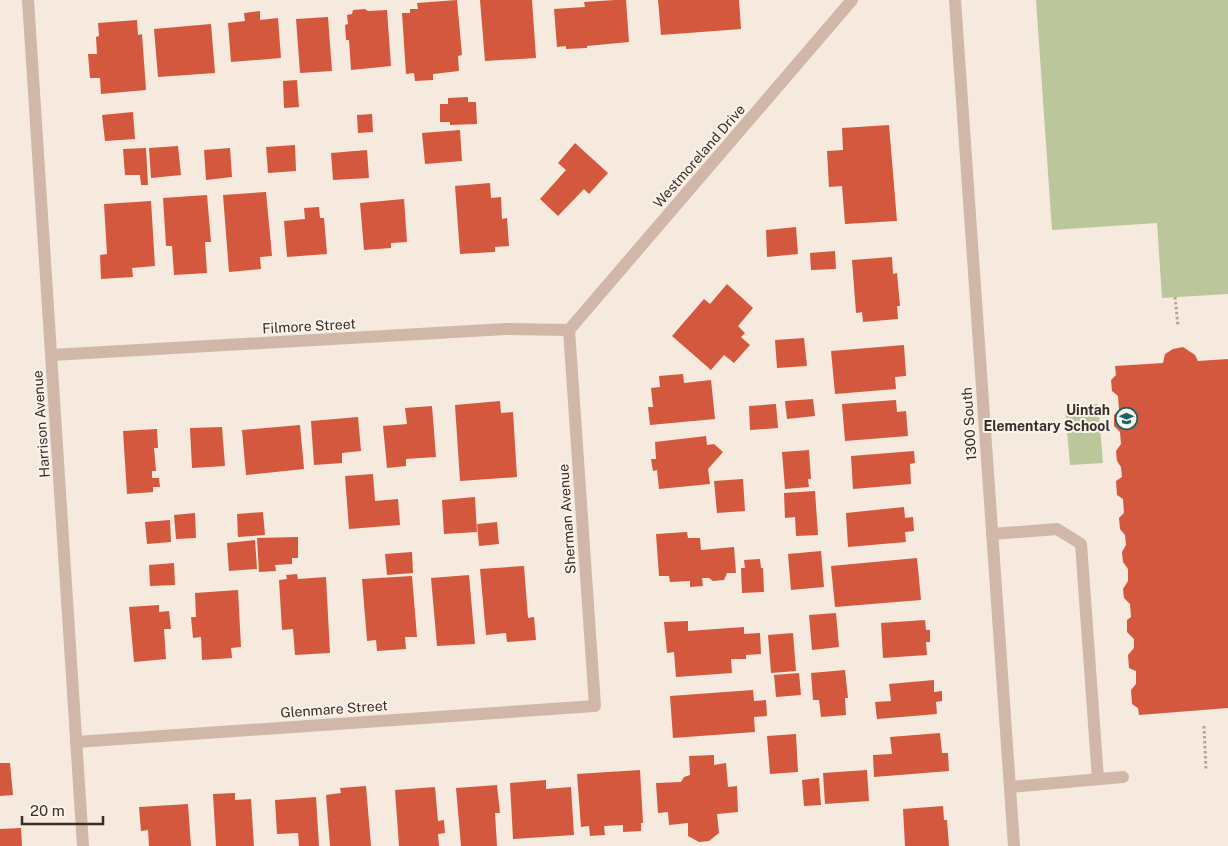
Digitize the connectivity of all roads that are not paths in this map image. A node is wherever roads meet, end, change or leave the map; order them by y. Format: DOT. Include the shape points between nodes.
graph roads {
  1 [pos="28,0"];
  2 [pos="856,0"];
  3 [pos="955,0"];
  4 [pos="569,330"];
  5 [pos="52,355"];
  6 [pos="992,534"];
  7 [pos="595,706"];
  8 [pos="76,742"];
  9 [pos="1123,777"];
  10 [pos="1098,779"];
  11 [pos="1010,787"];
  12 [pos="83,846"];
  13 [pos="1014,846"];
  1 -- 5 [label="street, Harrison Avenue"];
  2 -- 4 [label="street, Westmoreland Drive"];
  3 -- 6 [label="street, 1300 South"];
  4 -- 5 [label="street, Filmore Street" via="506,329"];
  4 -- 7 [label="street, Sherman Avenue"];
  5 -- 8 [label="street, Harrison Avenue"];
  6 -- 10 [label="street" via="1057,529 1081,544"];
  6 -- 11 [label="street, 1300 South"];
  7 -- 8 [label="street, Glenmare Street"];
  8 -- 12 [label="street, Harrison Avenue"];
  9 -- 10 [label="street"];
  10 -- 11 [label="street"];
  11 -- 13 [label="street, 1300 South"];
}
